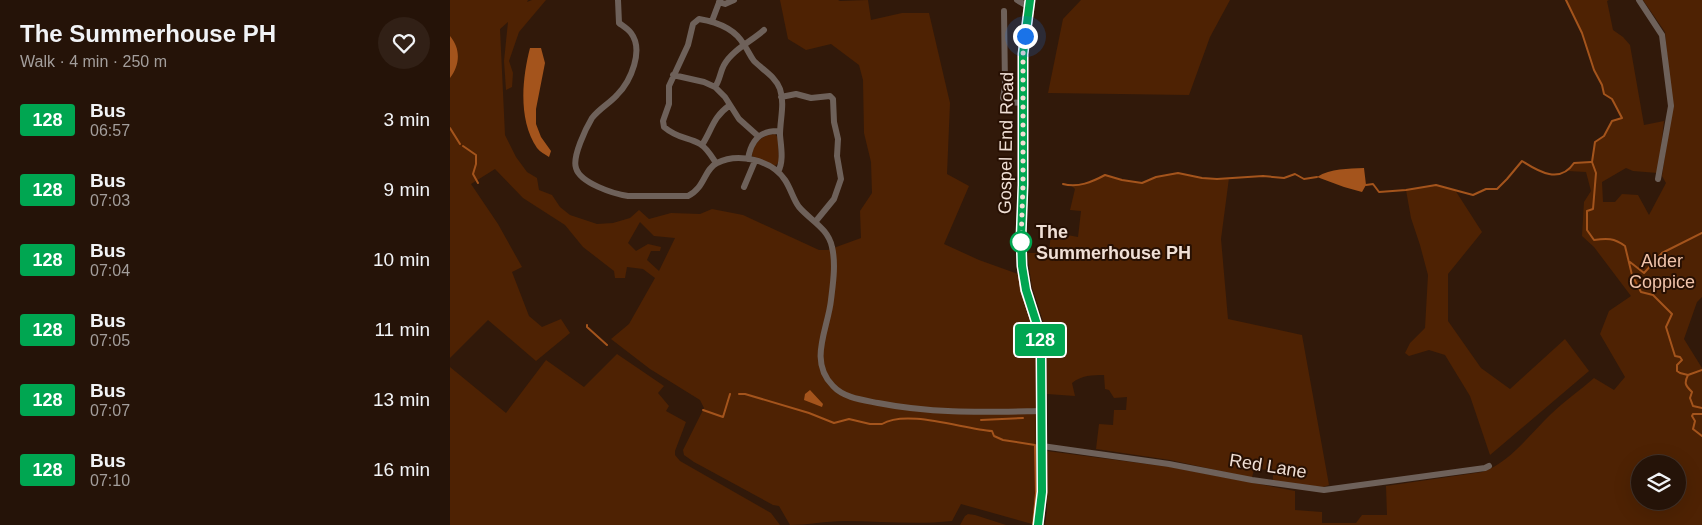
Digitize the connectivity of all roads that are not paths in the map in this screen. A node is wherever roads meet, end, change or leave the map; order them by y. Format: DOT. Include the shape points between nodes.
graph roads {
  1 [pos="618,0"];
  2 [pos="734,0"];
  3 [pos="1016,0"];
  4 [pos="1638,0"];
  5 [pos="720,1"];
  6 [pos="1029,3"];
  7 [pos="1004,11"];
  8 [pos="712,21"];
  9 [pos="764,30"];
  10 [pos="745,45"];
  11 [pos="673,75"];
  12 [pos="715,87"];
  13 [pos="781,97"];
  14 [pos="1023,104"];
  15 [pos="730,105"];
  16 [pos="780,131"];
  17 [pos="758,136"];
  18 [pos="702,145"];
  19 [pos="751,160"];
  20 [pos="716,163"];
  21 [pos="778,172"];
  22 [pos="1658,179"];
  23 [pos="744,188"];
  24 [pos="816,221"];
  25 [pos="1041,411"];
  26 [pos="1042,446"];
  27 [pos="1489,466"];
  28 [pos="1038,525"];
  1 -- 20 [label="street" via="619,23 631,32 637,53 632,72 619,94 593,117 587,127 575,157 576,168 590,183 619,195 678,197 696,192"];
  2 -- 5 [label="street" via="725,4"];
  3 -- 6 [label="street"];
  4 -- 22 [label="street" via="1662,35 1670,106"];
  5 -- 8 [label="street"];
  6 -- 14 [label="main road, Gospel End Road" via="1023,54"];
  7 -- 14 [label="street" via="1006,86 1003,98"];
  8 -- 10 [label="street" via="739,36"];
  8 -- 11 [label="street" via="700,19 693,24 686,51"];
  9 -- 10 [label="street"];
  10 -- 12 [label="street" via="725,64"];
  10 -- 13 [label="street" via="753,60 776,80"];
  11 -- 12 [label="street"];
  11 -- 18 [label="street" via="664,127 678,137"];
  12 -- 15 [label="street"];
  13 -- 16 [label="street"];
  13 -- 24 [label="street" via="796,94 811,98 830,96 834,101 840,179 834,199"];
  14 -- 25 [label="main road, Gospel End Road" via="1022,266 1040,334"];
  15 -- 17 [label="street" via="739,119"];
  15 -- 18 [label="street" via="711,124"];
  16 -- 17 [label="street"];
  16 -- 21 [label="street" via="782,165"];
  17 -- 19 [label="street" via="749,150"];
  18 -- 20 [label="street"];
  19 -- 20 [label="street"];
  19 -- 21 [label="street" via="767,164"];
  19 -- 23 [label="street"];
  21 -- 24 [label="street" via="798,205"];
  24 -- 25 [label="street" via="828,237 834,257 831,301 820,360 833,387 867,401 919,410 962,413"];
  25 -- 26 [label="main road, Gospel End Road"];
  26 -- 27 [label="street, Red Lane" via="1324,490"];
  26 -- 28 [label="main road, Gospel End Road"];
}
